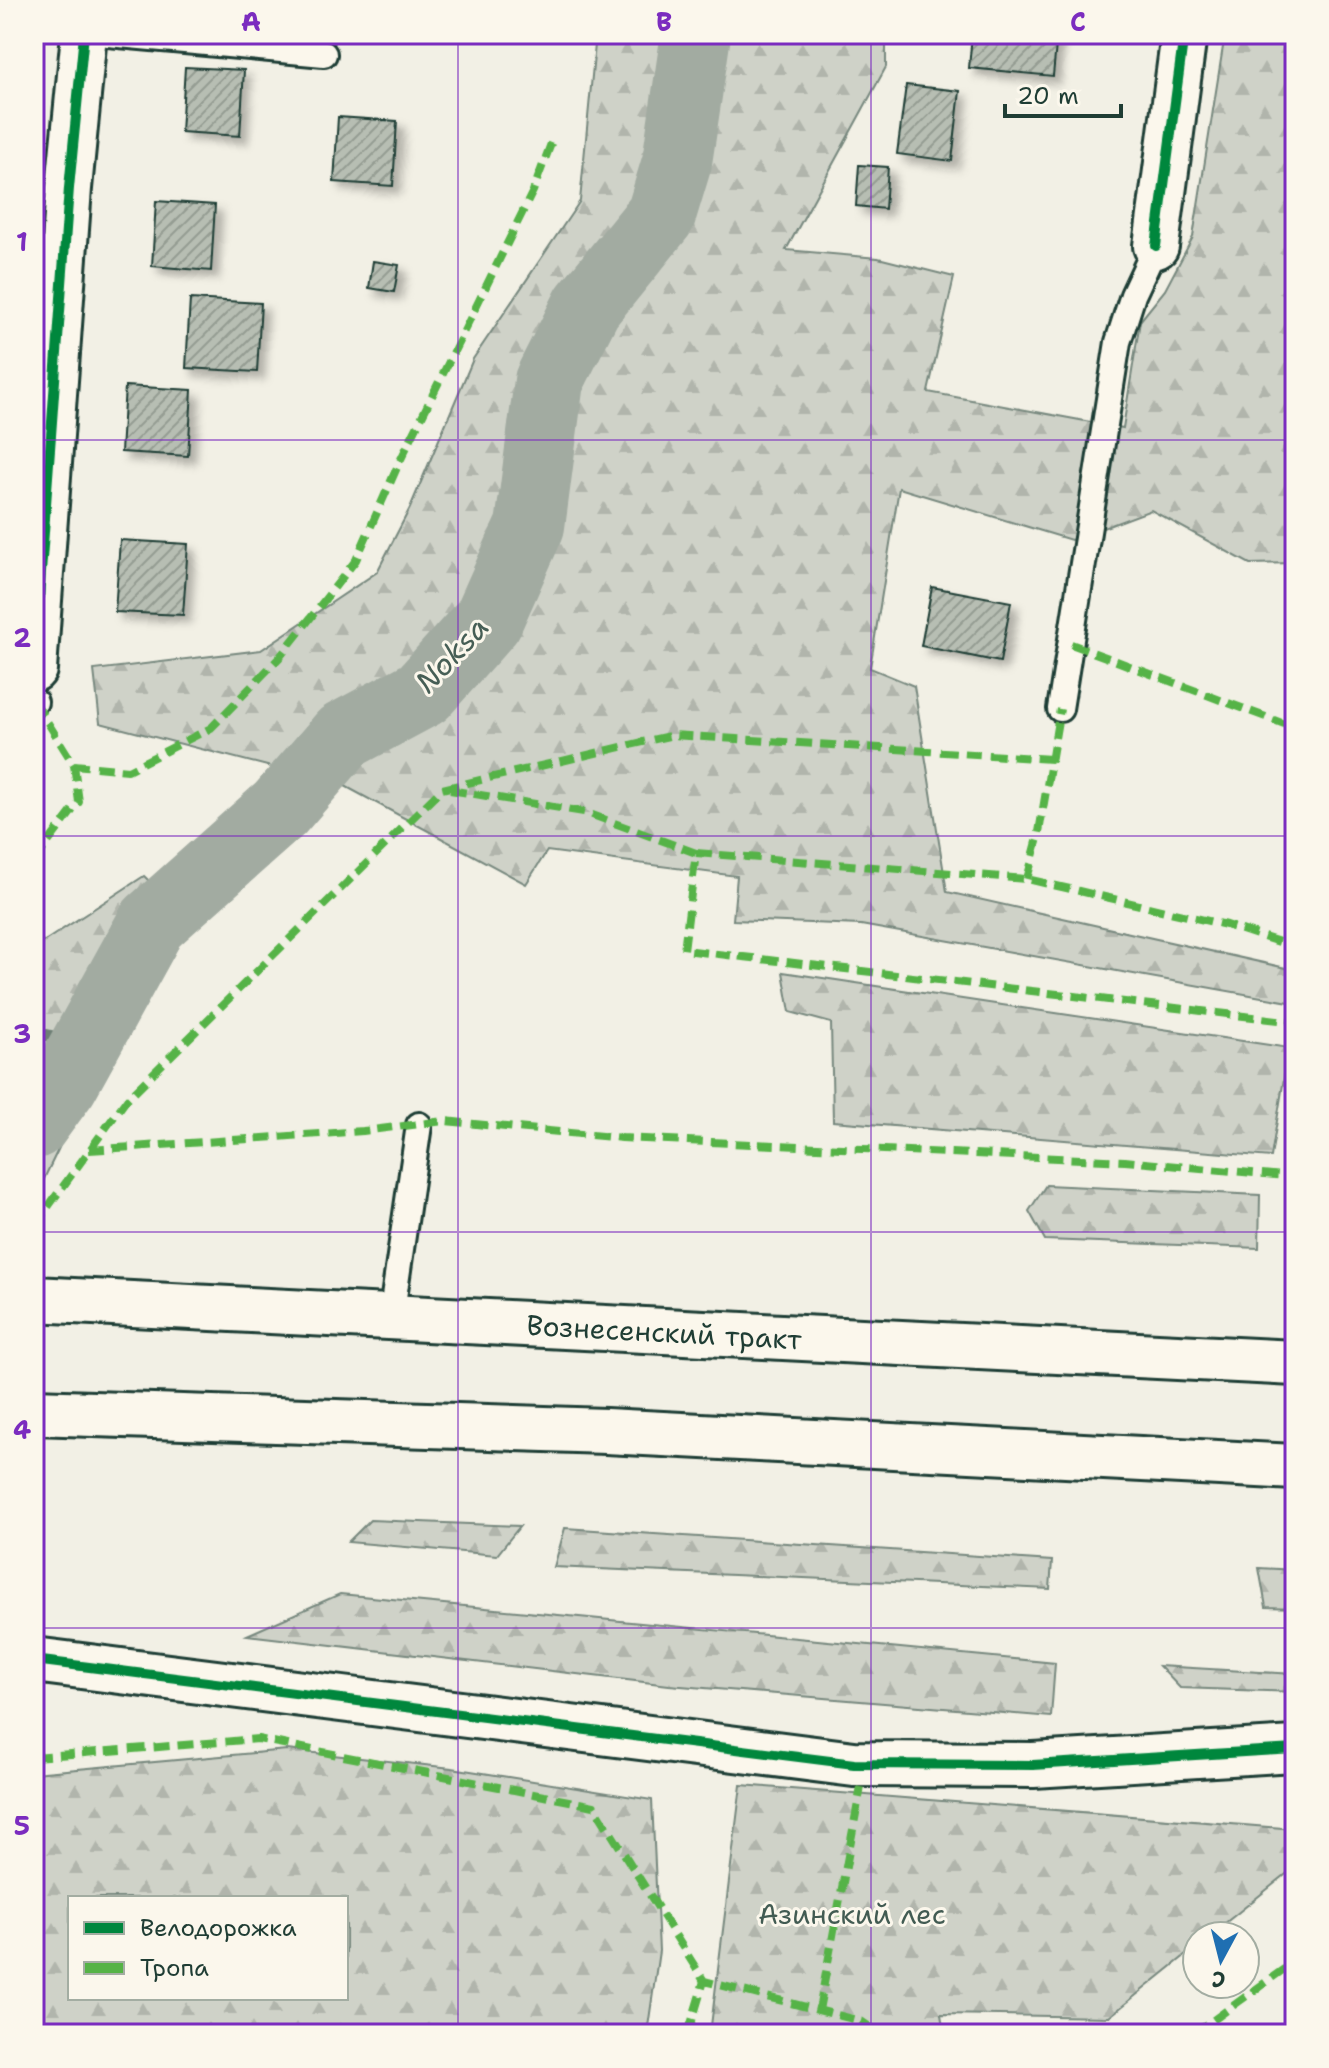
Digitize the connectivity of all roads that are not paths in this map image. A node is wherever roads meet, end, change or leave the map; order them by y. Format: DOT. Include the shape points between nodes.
graph roads {
  1 [pos="84,34"];
  2 [pos="108,34"];
  3 [pos="1184,34"];
  4 [pos="324,54"];
  5 [pos="1156,246"];
  6 [pos="34,669"];
  7 [pos="34,687"];
  8 [pos="34,702"];
  9 [pos="1060,709"];
  10 [pos="419,1125"];
  11 [pos="47,1300"];
  12 [pos="391,1318"];
  13 [pos="1295,1363"];
  14 [pos="34,1412"];
  15 [pos="1295,1467"];
  16 [pos="34,1660"];
  17 [pos="1295,1749"];
  1 -- 6 [label="main road"];
  2 -- 4 [label="lane"];
  3 -- 5 [label="main road"];
  5 -- 9 [label="lane" via="1118,342"];
  7 -- 8 [label="main road"];
  10 -- 12 [label="lane"];
  11 -- 12 [label="main road, Вознесенский тракт"];
  12 -- 13 [label="main road, Вознесенский тракт"];
  14 -- 15 [label="main road" via="606,1431"];
  16 -- 17 [label="main road" via="854,1764 1033,1765"];
}
